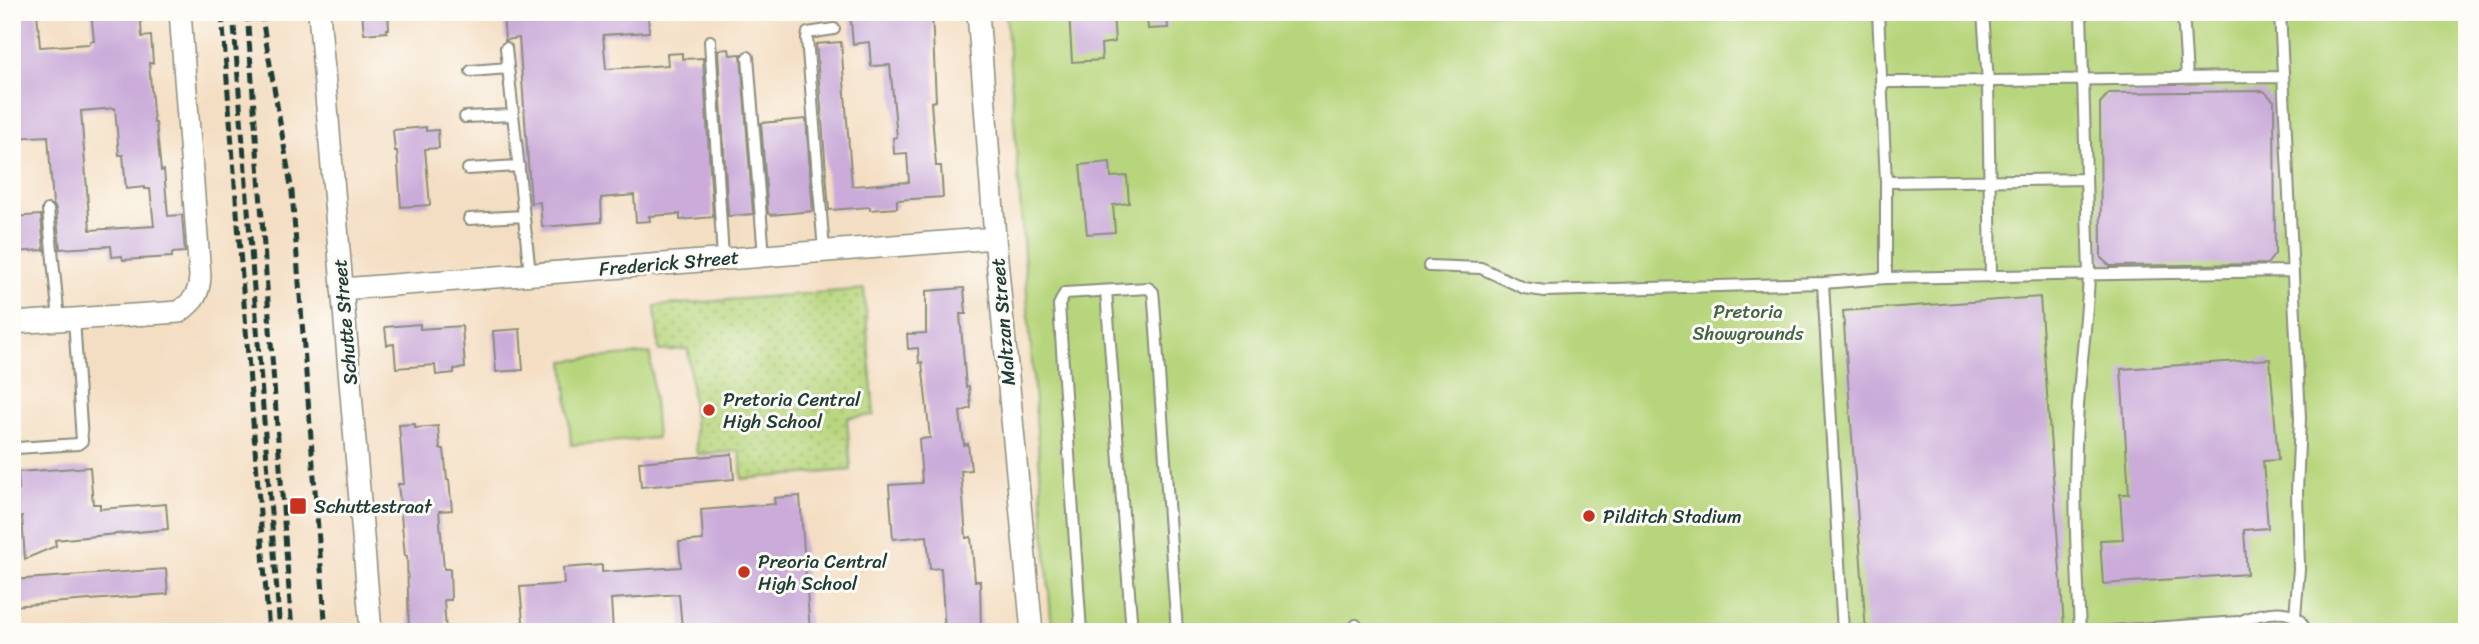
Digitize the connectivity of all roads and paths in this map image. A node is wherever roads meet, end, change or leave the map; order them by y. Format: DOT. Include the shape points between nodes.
graph roads {
  1 [pos="180,12"];
  2 [pos="318,12"];
  3 [pos="978,12"];
  4 [pos="1878,12"];
  5 [pos="1983,12"];
  6 [pos="2081,12"];
  7 [pos="2183,12"];
  8 [pos="2280,12"];
  9 [pos="834,29"];
  10 [pos="710,41"];
  11 [pos="506,48"];
  12 [pos="748,57"];
  13 [pos="508,68"];
  14 [pos="471,71"];
  15 [pos="2187,77"];
  16 [pos="2283,77"];
  17 [pos="2081,80"];
  18 [pos="1881,82"];
  19 [pos="1988,83"];
  20 [pos="513,115"];
  21 [pos="465,117"];
  22 [pos="519,166"];
  23 [pos="468,169"];
  24 [pos="2086,179"];
  25 [pos="1989,180"];
  26 [pos="1886,182"];
  27 [pos="48,209"];
  28 [pos="524,216"];
  29 [pos="469,219"];
  30 [pos="996,238"];
  31 [pos="824,251"];
  32 [pos="764,256"];
  33 [pos="723,259"];
  34 [pos="1429,266"];
  35 [pos="2291,271"];
  36 [pos="530,274"];
  37 [pos="2089,275"];
  38 [pos="1886,278"];
  39 [pos="1991,278"];
  40 [pos="1823,283"];
  41 [pos="342,289"];
  42 [pos="1106,291"];
  43 [pos="66,320"];
  44 [pos="12,323"];
  45 [pos="17,448"];
  46 [pos="2295,616"];
  47 [pos="2238,622"];
  48 [pos="371,632"];
  49 [pos="1032,632"];
  50 [pos="1081,632"];
  51 [pos="1132,632"];
  52 [pos="1177,632"];
  53 [pos="1843,632"];
  54 [pos="2080,632"];
  55 [pos="2095,632"];
  56 [pos="2225,632"];
  57 [pos="2306,632"];
  1 -- 43 [label="street" via="199,292 179,312"];
  2 -- 41 [label="street, Schutte Street"];
  3 -- 30 [label="street, Maltzan Street"];
  4 -- 18 [label="lane"];
  5 -- 19 [label="lane"];
  6 -- 17 [label="lane"];
  7 -- 15 [label="lane"];
  8 -- 16 [label="lane"];
  9 -- 31 [label="lane" via="808,33 807,38"];
  10 -- 33 [label="lane"];
  11 -- 13 [label="lane"];
  12 -- 32 [label="lane"];
  13 -- 14 [label="lane"];
  13 -- 20 [label="lane"];
  15 -- 16 [label="lane"];
  15 -- 17 [label="lane"];
  16 -- 35 [label="lane"];
  17 -- 19 [label="lane"];
  17 -- 24 [label="lane"];
  18 -- 19 [label="lane"];
  18 -- 26 [label="lane"];
  19 -- 25 [label="lane"];
  20 -- 21 [label="lane"];
  20 -- 22 [label="lane"];
  22 -- 23 [label="lane"];
  22 -- 28 [label="lane"];
  24 -- 25 [label="lane"];
  24 -- 37 [label="lane"];
  25 -- 26 [label="lane"];
  25 -- 39 [label="lane"];
  26 -- 38 [label="lane"];
  27 -- 43 [label="lane"];
  28 -- 29 [label="lane"];
  28 -- 36 [label="lane"];
  30 -- 31 [label="street, Frederick Street"];
  30 -- 49 [label="street, Maltzan Street"];
  31 -- 32 [label="street, Frederick Street"];
  32 -- 33 [label="street, Frederick Street"];
  33 -- 36 [label="street, Frederick Street"];
  34 -- 40 [label="lane" via="1481,268 1524,288 1545,291"];
  35 -- 37 [label="lane"];
  35 -- 46 [label="lane" via="2300,418"];
  36 -- 41 [label="street, Frederick Street"];
  37 -- 39 [label="lane"];
  37 -- 54 [label="lane" via="2077,425"];
  38 -- 39 [label="lane"];
  38 -- 40 [label="lane"];
  40 -- 53 [label="lane"];
  41 -- 48 [label="street, Schutte Street"];
  42 -- 50 [label="lane" via="1065,293 1059,305"];
  42 -- 51 [label="lane"];
  42 -- 52 [label="lane" via="1148,288 1153,292"];
  43 -- 44 [label="street"];
  43 -- 45 [label="lane" via="82,441"];
  46 -- 47 [label="lane" via="2264,614"];
  46 -- 57 [label="lane"];
  47 -- 55 [label="lane"];
  47 -- 56 [label="lane"];
}
